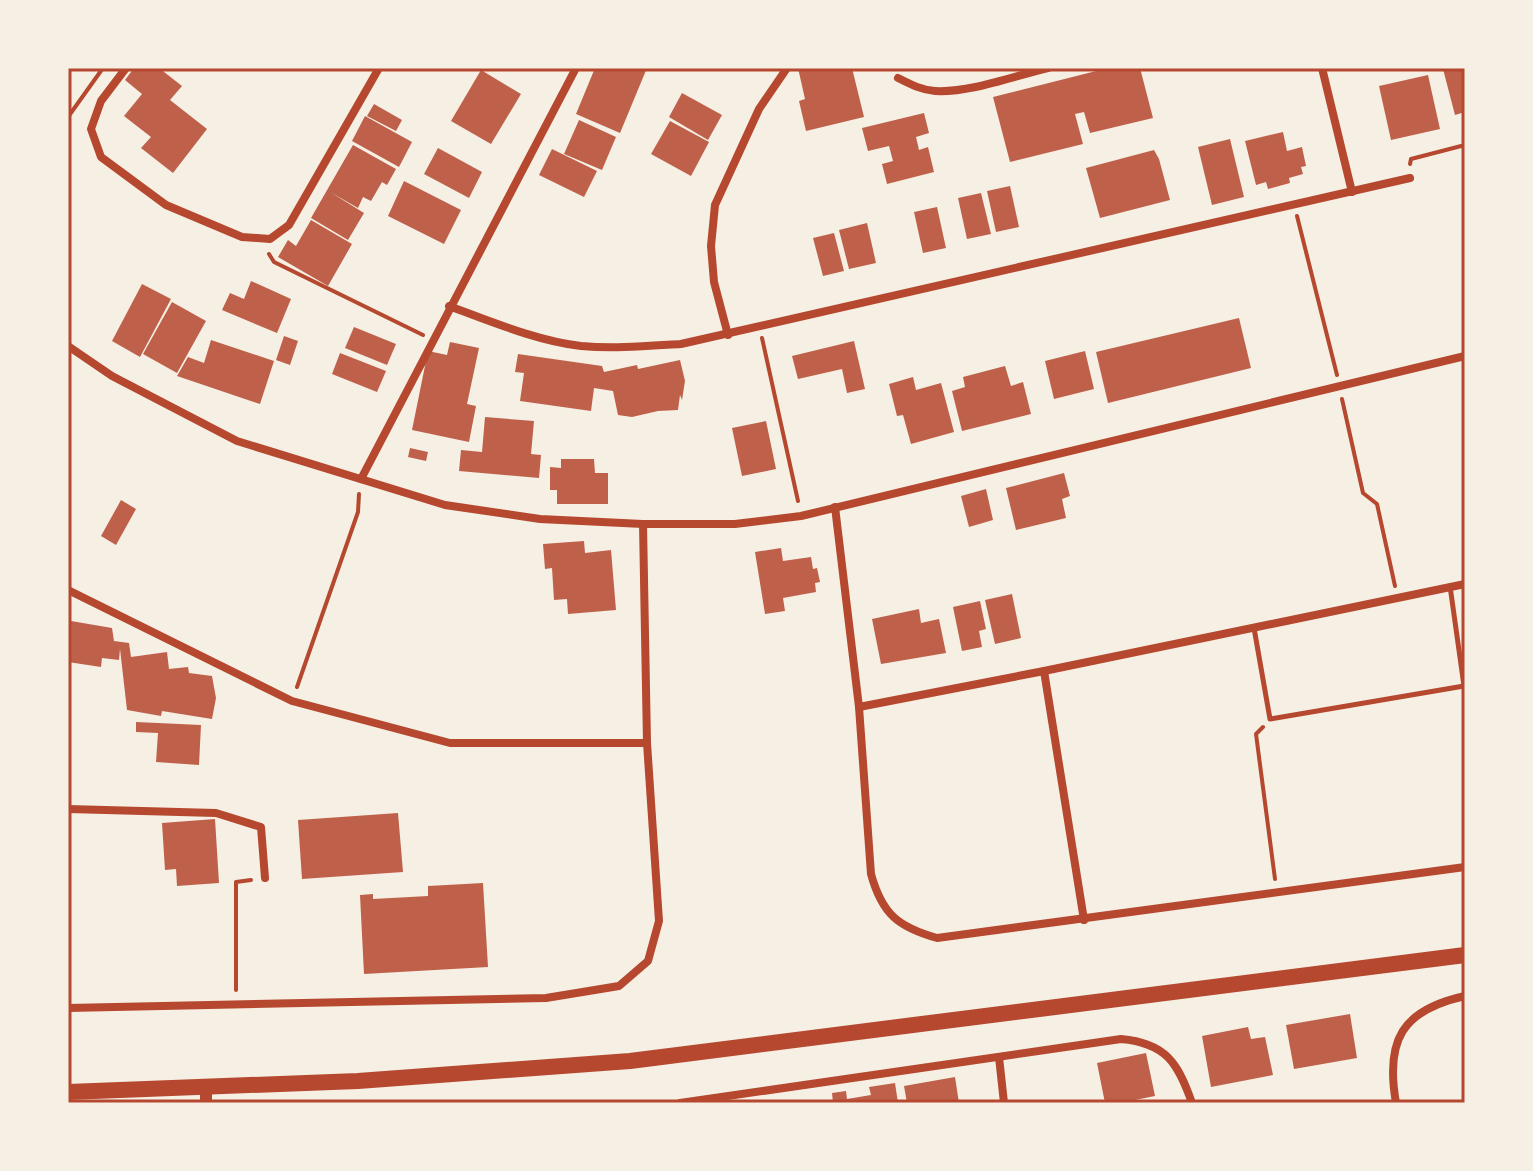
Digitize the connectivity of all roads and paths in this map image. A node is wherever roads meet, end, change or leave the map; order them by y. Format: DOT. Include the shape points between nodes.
graph roads {
  1 [pos="103,68"];
  2 [pos="126,68"];
  3 [pos="379,68"];
  4 [pos="576,68"];
  5 [pos="787,68"];
  6 [pos="1048,68"];
  7 [pos="1322,68"];
  8 [pos="898,78"];
  9 [pos="68,117"];
  10 [pos="1465,145"];
  11 [pos="1410,178"];
  12 [pos="1352,192"];
  13 [pos="1294,206"];
  14 [pos="259,238"];
  15 [pos="449,306"];
  16 [pos="760,328"];
  17 [pos="728,335"];
  18 [pos="432,339"];
  19 [pos="68,346"];
  20 [pos="1465,356"];
  21 [pos="1339,385"];
  22 [pos="361,479"];
  23 [pos="835,507"];
  24 [pos="801,516"];
  25 [pos="643,524"];
  26 [pos="1465,584"];
  27 [pos="1450,586"];
  28 [pos="68,590"];
  29 [pos="1398,597"];
  30 [pos="1254,628"];
  31 [pos="1044,671"];
  32 [pos="292,701"];
  33 [pos="859,707"];
  34 [pos="1270,719"];
  35 [pos="647,743"];
  36 [pos="68,809"];
  37 [pos="1465,867"];
  38 [pos="265,878"];
  39 [pos="1276,893"];
  40 [pos="1084,920"];
  41 [pos="1465,955"];
  42 [pos="1465,996"];
  43 [pos="236,1004"];
  44 [pos="68,1008"];
  45 [pos="999,1057"];
  46 [pos="68,1092"];
  47 [pos="206,1095"];
  48 [pos="680,1103"];
  49 [pos="1004,1103"];
  50 [pos="1192,1103"];
  51 [pos="1396,1103"];
  1 -- 9 [label="path"];
  2 -- 14 [label="street" via="101,101 91,129 101,157 166,205 242,237"];
  3 -- 14 [label="street" via="289,225 270,239"];
  4 -- 15 [label="street"];
  5 -- 17 [label="street" via="759,109 715,205 714,282"];
  6 -- 8 [label="street" via="934,91"];
  7 -- 12 [label="street"];
  10 -- 11 [label="path" via="1411,159"];
  11 -- 12 [label="street"];
  12 -- 13 [label="street"];
  13 -- 16 [label="street"];
  13 -- 21 [label="path"];
  14 -- 18 [label="path" via="274,262"];
  15 -- 17 [label="street" via="506,328 579,346 681,344"];
  15 -- 18 [label="street"];
  16 -- 17 [label="street"];
  16 -- 24 [label="path"];
  18 -- 22 [label="street"];
  19 -- 22 [label="street" via="112,376 237,441"];
  20 -- 21 [label="street"];
  21 -- 23 [label="street"];
  21 -- 29 [label="path" via="1363,493 1377,504"];
  22 -- 25 [label="street" via="445,505 540,519"];
  22 -- 32 [label="path" via="358,512"];
  23 -- 24 [label="street"];
  23 -- 33 [label="street"];
  24 -- 25 [label="street" via="735,524"];
  25 -- 35 [label="street"];
  26 -- 27 [label="street"];
  27 -- 29 [label="street"];
  27 -- 34 [label="lane" via="1464,686"];
  28 -- 32 [label="street"];
  29 -- 30 [label="street"];
  30 -- 31 [label="street"];
  30 -- 34 [label="lane"];
  31 -- 33 [label="street"];
  31 -- 40 [label="street"];
  32 -- 35 [label="street" via="450,743"];
  33 -- 40 [label="street" via="871,874 877,897 890,914 910,930 937,938"];
  34 -- 39 [label="path" via="1256,734"];
  35 -- 43 [label="street" via="659,921 648,961 619,986 546,998"];
  36 -- 38 [label="street" via="216,813 261,827"];
  37 -- 39 [label="street"];
  38 -- 43 [label="path" via="236,882"];
  39 -- 40 [label="street"];
  41 -- 47 [label="main road" via="630,1061"];
  42 -- 51 [label="street" via="1421,1011 1405,1026 1393,1068"];
  43 -- 44 [label="street"];
  45 -- 48 [label="street"];
  45 -- 49 [label="street"];
  45 -- 50 [label="street" via="1121,1039 1140,1041 1160,1049 1174,1063"];
  46 -- 47 [label="main road"];
}
